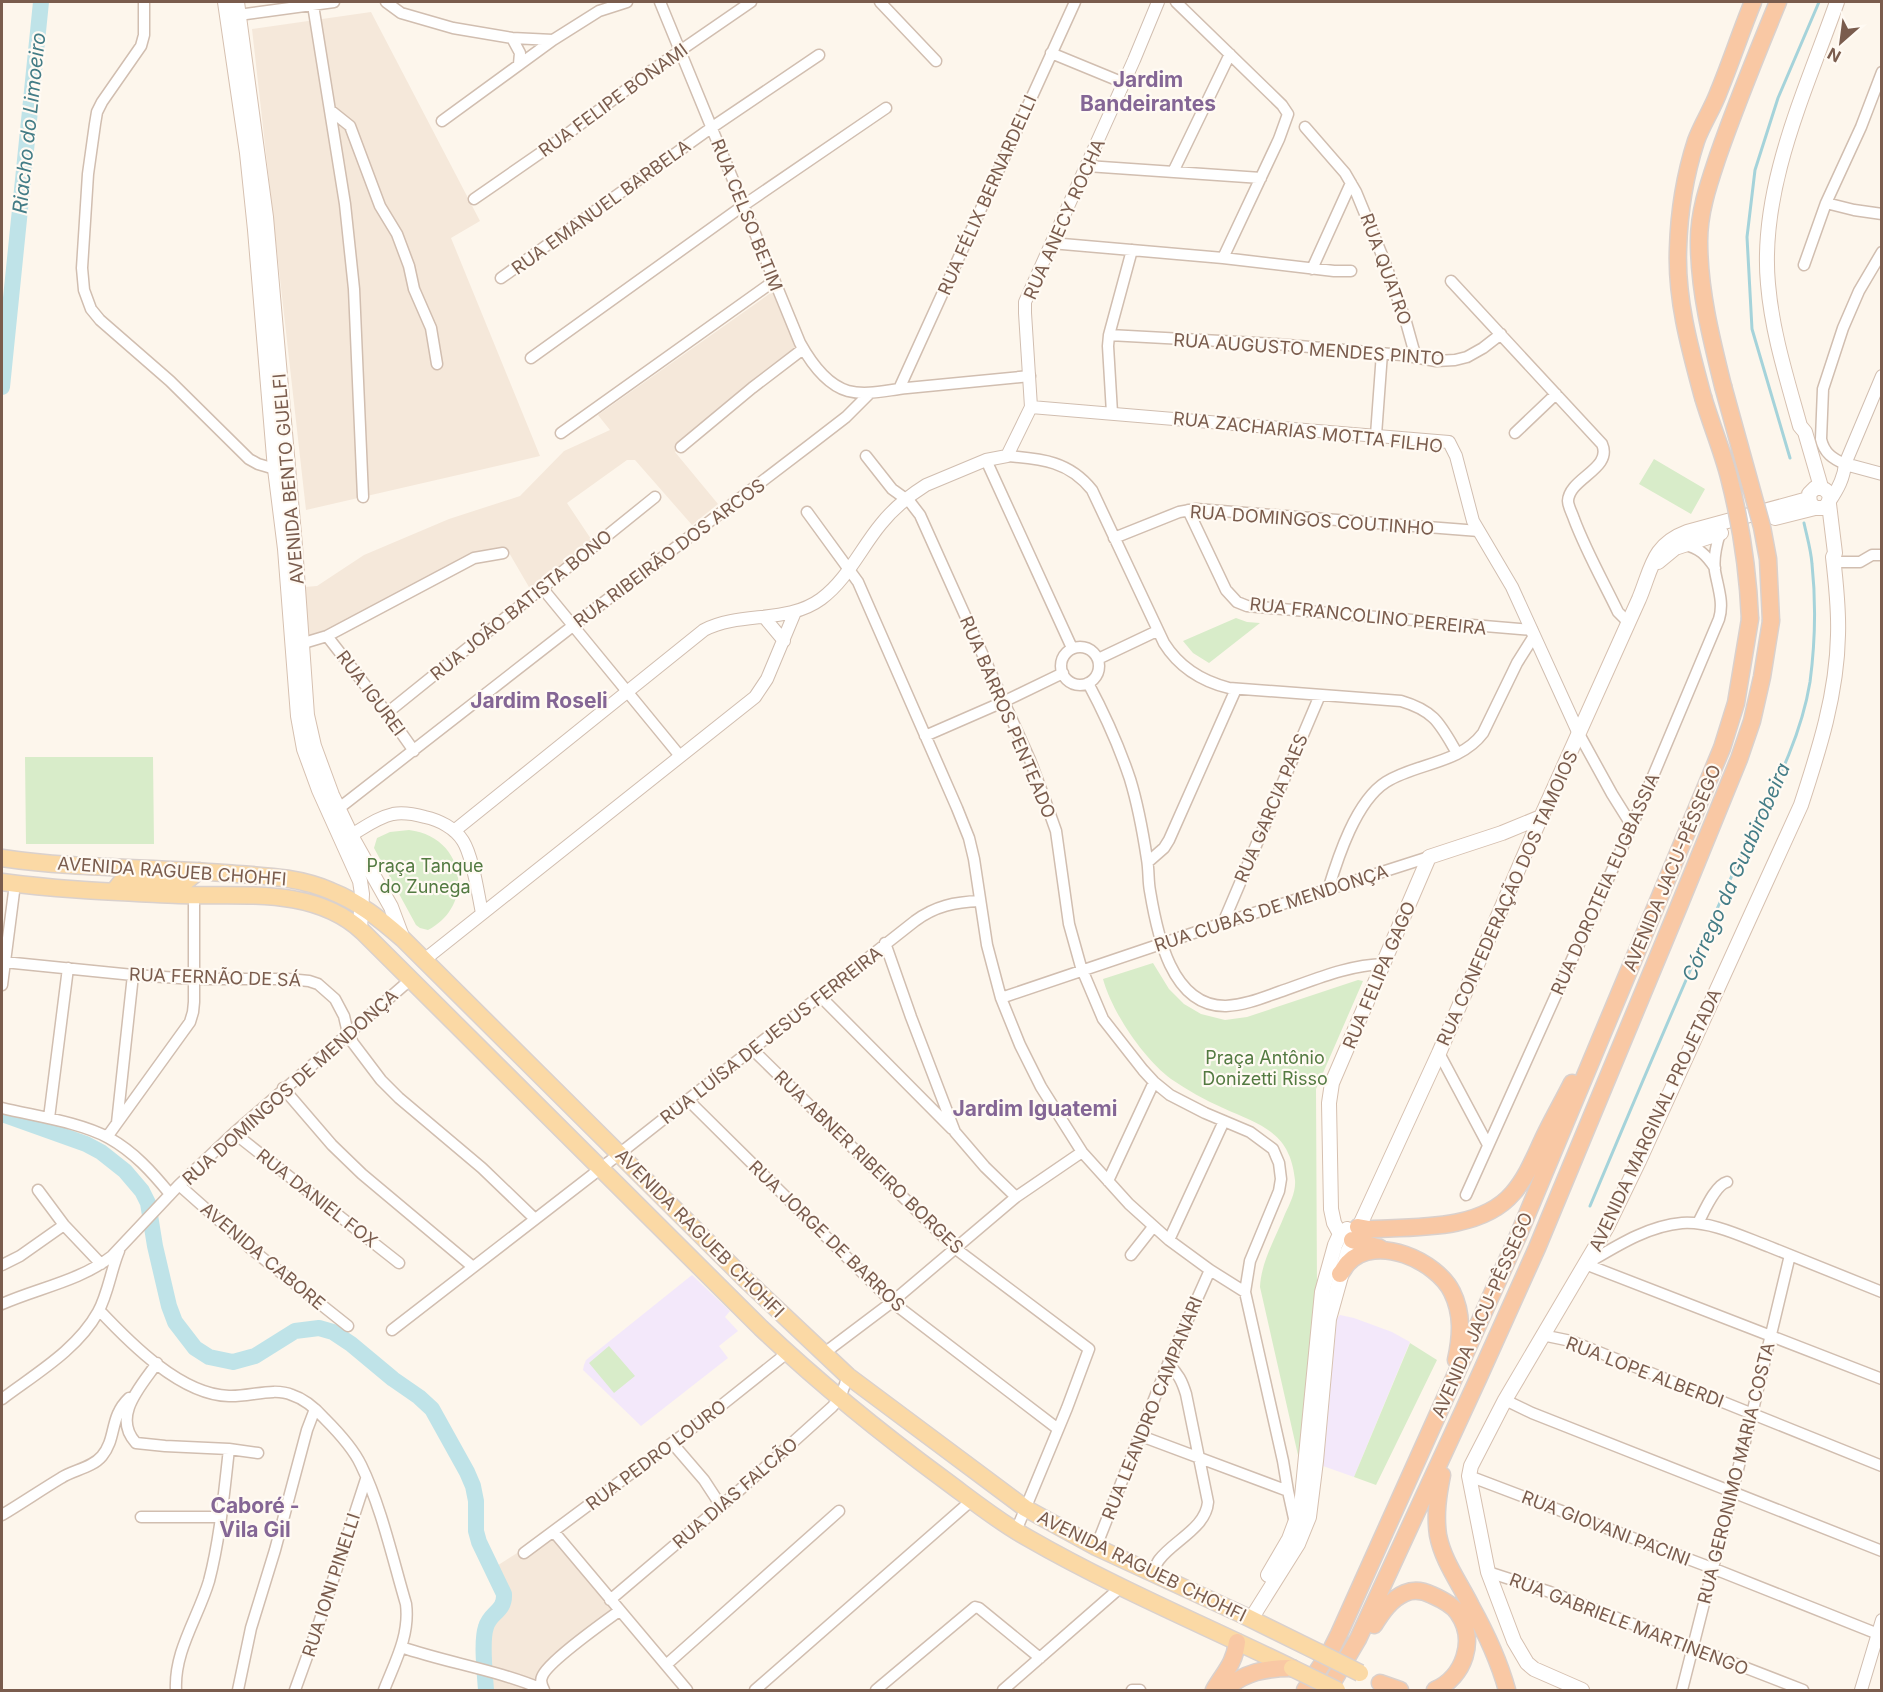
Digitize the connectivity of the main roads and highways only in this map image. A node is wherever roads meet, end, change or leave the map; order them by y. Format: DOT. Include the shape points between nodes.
graph roads {
  1 [pos="225,2"];
  2 [pos="1753,2"];
  3 [pos="1778,2"];
  4 [pos="1837,2"];
  5 [pos="235,11"];
  6 [pos="1820,498"];
  7 [pos="1652,567"];
  8 [pos="297,645"];
  9 [pos="1541,817"];
  10 [pos="352,836"];
  11 [pos="1429,857"];
  12 [pos="5,859"];
  13 [pos="199,871"];
  14 [pos="8,883"];
  15 [pos="114,891"];
  16 [pos="362,905"];
  17 [pos="362,930"];
  18 [pos="402,939"];
  19 [pos="424,960"];
  20 [pos="1601,1040"];
  21 [pos="1350,1234"];
  22 [pos="1393,1251"];
  23 [pos="1340,1274"];
  24 [pos="1448,1393"];
  25 [pos="1449,1445"];
  26 [pos="1096,1547"];
  27 [pos="1057,1555"];
  28 [pos="1247,1617"];
  29 [pos="1358,1639"];
  30 [pos="1237,1642"];
  31 [pos="1292,1668"];
  32 [pos="1386,1687"];
  33 [pos="1214,1690"];
  34 [pos="1224,1690"];
  35 [pos="1305,1690"];
  36 [pos="1328,1690"];
  37 [pos="1336,1690"];
  38 [pos="1400,1690"];
  39 [pos="1435,1690"];
  40 [pos="1507,1690"];
  41 [pos="1582,1690"];
  1 -- 5 [label="main road, AVENIDA BENTO GUELFI"];
  2 -- 20 [label="highway, AVENIDA JACU-PÊSSEGO, bridge" via="1697,141 1686,181 1678,250 1685,328 1729,476 1748,573 1750,619 1730,726"];
  3 -- 25 [label="highway, AVENIDA JACU-PÊSSEGO, bridge" via="1705,196 1699,239 1708,324 1768,559 1771,621 1752,721 1537,1248"];
  4 -- 6 [label="main road, AVENIDA MARGINAL PROJETADA" via="1785,148 1768,222 1771,315 1799,433"];
  5 -- 8 [label="main road, AVENIDA BENTO GUELFI" via="275,469"];
  5 -- 8 [label="main road, AVENIDA BENTO GUELFI" via="266,217"];
  6 -- 7 [label="main road, RUA CONFEDERAÇÃO DOS TAMOIOS" via="1684,544"];
  6 -- 7 [label="main road, RUA CONFEDERAÇÃO DOS TAMOIOS" via="1677,536 1664,544"];
  6 -- 41 [label="main road, AVENIDA MARGINAL PROJETADA" via="1835,553 1836,670 1819,752 1801,805 1606,1227 1505,1400 1469,1476 1488,1572 1514,1641 1527,1663"];
  7 -- 9 [label="main road, RUA CONFEDERAÇÃO DOS TAMOIOS"];
  8 -- 10 [label="main road, AVENIDA BENTO GUELFI" via="314,746"];
  8 -- 10 [label="main road, AVENIDA BENTO GUELFI" via="298,716 304,749 319,790"];
  9 -- 11 [label="main road, RUA CUBAS DE MENDONÇA"];
  9 -- 21 [label="main road, RUA CONFEDERAÇÃO DOS TAMOIOS" via="1439,1053"];
  10 -- 16 [label="main road, AVENIDA BENTO GUELFI"];
  10 -- 18 [label="main road, AVENIDA BENTO GUELFI" via="391,907"];
  11 -- 21 [label="main road, RUA FELIPA GAGO" via="1332,1083 1331,1209 1334,1223"];
  12 -- 13 [label="main road, AVENIDA RAGUEB CHOHFI"];
  13 -- 15 [label="main road" via="185,882 122,880"];
  13 -- 16 [label="main road, AVENIDA RAGUEB CHOHFI" via="285,877 331,890"];
  14 -- 15 [label="main road, AVENIDA RAGUEB CHOHFI"];
  15 -- 17 [label="main road, AVENIDA RAGUEB CHOHFI" via="271,896 331,911"];
  16 -- 17 [label="main road, AVENIDA BENTO GUELFI"];
  16 -- 18 [label="main road, AVENIDA RAGUEB CHOHFI"];
  17 -- 19 [label="main road" via="377,936 404,959"];
  17 -- 27 [label="main road, AVENIDA RAGUEB CHOHFI" via="787,1353 972,1500"];
  18 -- 19 [label="main road, AVENIDA RAGUEB CHOHFI"];
  19 -- 26 [label="main road, AVENIDA RAGUEB CHOHFI" via="848,1376 1025,1508"];
  20 -- 21 [label="highway" via="1579,1070 1524,1180 1502,1205 1464,1222"];
  20 -- 24 [label="highway, AVENIDA JACU-PÊSSEGO"];
  21 -- 22 [label="highway"];
  21 -- 23 [label="main road, RUA CONFEDERAÇÃO DOS TAMOIOS"];
  21 -- 28 [label="main road, RUA CONFEDERAÇÃO DOS TAMOIOS" via="1333,1248 1322,1292 1303,1492 1295,1524"];
  22 -- 23 [label="highway" via="1360,1255 1348,1262"];
  22 -- 24 [label="highway" via="1434,1270 1451,1289 1461,1324"];
  23 -- 28 [label="main road, RUA CONFEDERAÇÃO DOS TAMOIOS" via="1329,1319 1308,1517 1298,1544"];
  24 -- 35 [label="highway, AVENIDA JACU-PÊSSEGO" via="1339,1634"];
  25 -- 29 [label="highway, AVENIDA JACU-PÊSSEGO"];
  25 -- 40 [label="highway" via="1438,1496 1438,1536 1444,1557 1501,1668"];
  26 -- 27 [label="main road" via="1088,1557"];
  26 -- 28 [label="main road, AVENIDA RAGUEB CHOHFI"];
  27 -- 30 [label="main road, AVENIDA RAGUEB CHOHFI"];
  28 -- 32 [label="main road, AVENIDA RAGUEB CHOHFI, bridge"];
  29 -- 36 [label="highway, AVENIDA JACU-PÊSSEGO"];
  29 -- 39 [label="highway" via="1368,1634 1395,1598 1408,1591 1422,1591 1448,1604 1458,1612 1465,1626 1466,1656 1452,1680"];
  30 -- 31 [label="main road, AVENIDA RAGUEB CHOHFI"];
  30 -- 33 [label="highway" via="1231,1666"];
  31 -- 34 [label="highway" via="1251,1673"];
  31 -- 37 [label="main road, AVENIDA RAGUEB CHOHFI, bridge"];
  32 -- 38 [label="highway"];
}
